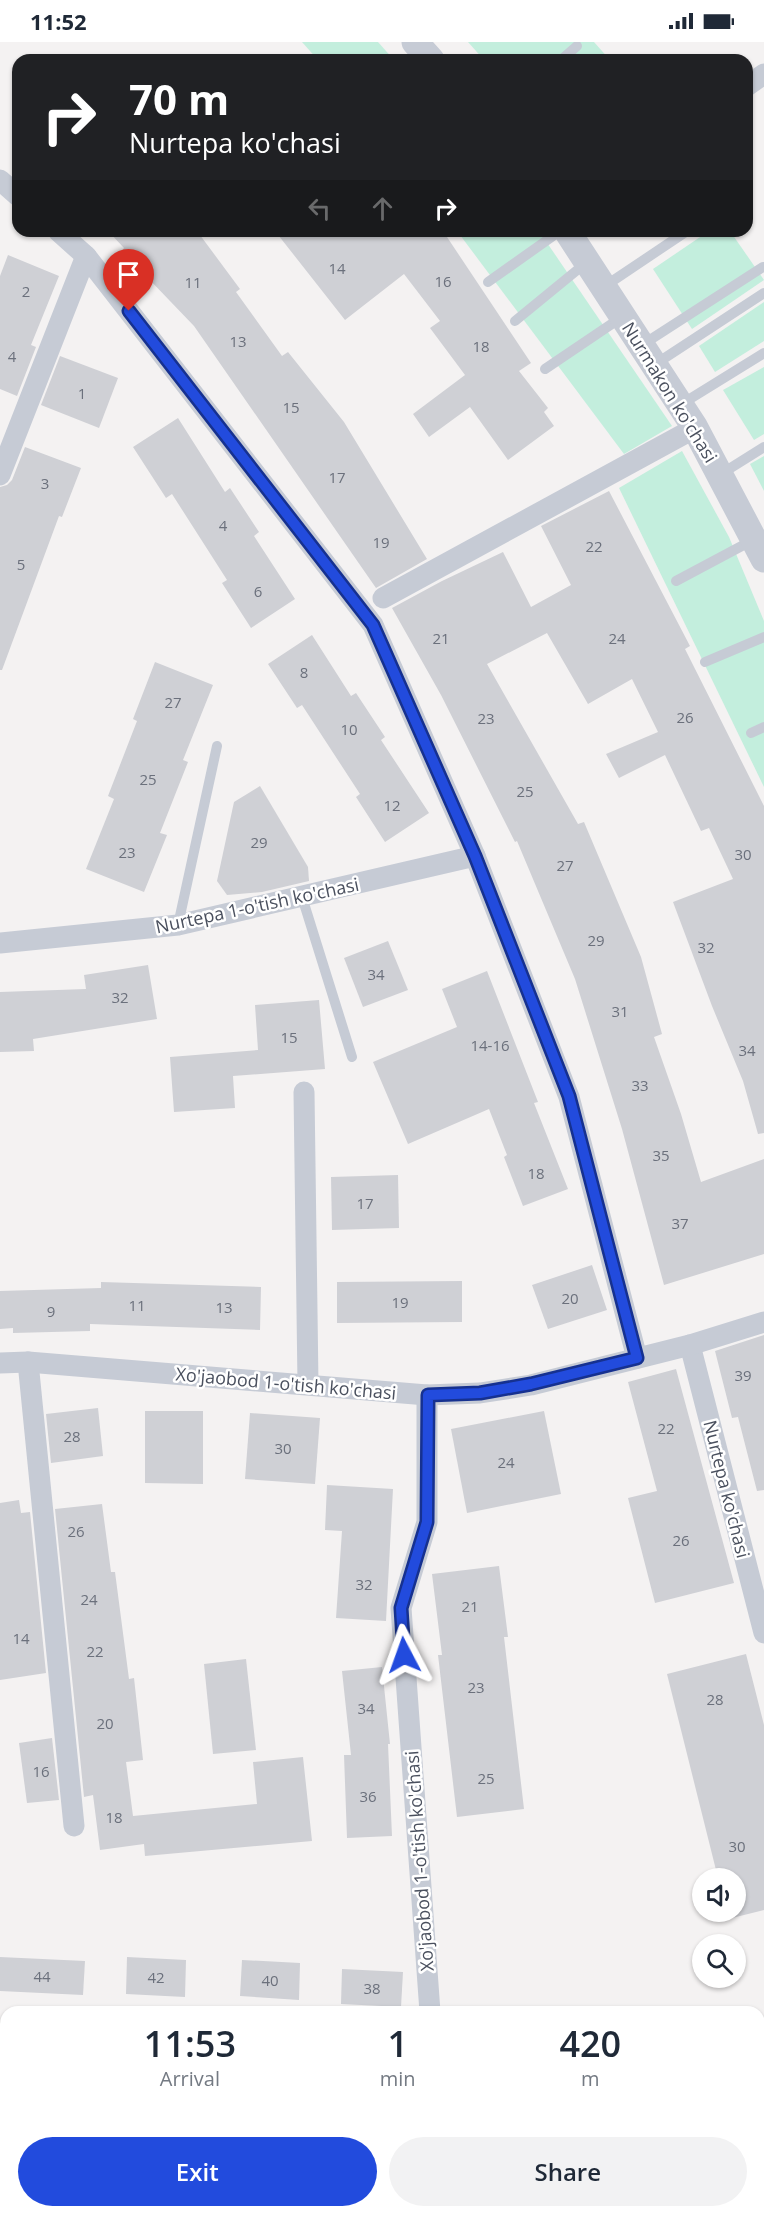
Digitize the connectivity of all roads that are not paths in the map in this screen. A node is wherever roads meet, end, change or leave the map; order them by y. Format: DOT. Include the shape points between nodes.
graph roads {
  1 [pos="415,42"];
  2 [pos="577,46"];
  3 [pos="426,54"];
  4 [pos="568,54"];
  5 [pos="0,180"];
  6 [pos="12,191"];
  7 [pos="65,237"];
  8 [pos="552,237"];
  9 [pos="571,237"];
  10 [pos="678,237"];
  11 [pos="86,256"];
  12 [pos="587,262"];
  13 [pos="763,267"];
  14 [pos="488,282"];
  15 [pos="604,287"];
  16 [pos="764,293"];
  17 [pos="622,316"];
  18 [pos="515,321"];
  19 [pos="764,352"];
  20 [pos="648,355"];
  21 [pos="545,369"];
  22 [pos="687,416"];
  23 [pos="764,447"];
  24 [pos="721,474"];
  25 [pos="0,475"];
  26 [pos="761,544"];
  27 [pos="676,580"];
  28 [pos="383,598"];
  29 [pos="764,637"];
  30 [pos="705,662"];
  31 [pos="764,727"];
  32 [pos="751,733"];
  33 [pos="217,746"];
  34 [pos="475,856"];
  35 [pos="302,897"];
  36 [pos="178,925"];
  37 [pos="0,943"];
  38 [pos="352,1057"];
  39 [pos="304,1092"];
  40 [pos="764,1322"];
  41 [pos="690,1346"];
  42 [pos="637,1358"];
  43 [pos="28,1362"];
  44 [pos="0,1364"];
  45 [pos="308,1384"];
  46 [pos="428,1395"];
  47 [pos="764,1632"];
  48 [pos="74,1826"];
  49 [pos="430,2006"];
  1 -- 3 [label="street"];
  2 -- 4 [label="lane"];
  5 -- 6 [label="street"];
  7 -- 11 [label="street"];
  8 -- 14 [label="lane"];
  9 -- 12 [label="street, Nurmakon ko'chasi"];
  10 -- 15 [label="lane"];
  11 -- 25 [label="street"];
  11 -- 34 [label="street" via="373,625"];
  12 -- 15 [label="street, Nurmakon ko'chasi"];
  12 -- 18 [label="lane"];
  13 -- 20 [label="lane"];
  15 -- 17 [label="street, Nurmakon ko'chasi"];
  16 -- 20 [label="lane"];
  17 -- 20 [label="street, Nurmakon ko'chasi"];
  17 -- 21 [label="lane"];
  19 -- 22 [label="lane"];
  20 -- 22 [label="street, Nurmakon ko'chasi"];
  22 -- 24 [label="street, Nurmakon ko'chasi"];
  22 -- 28 [label="street" via="684,434"];
  23 -- 24 [label="lane"];
  24 -- 26 [label="street, Nurmakon ko'chasi"];
  26 -- 27 [label="lane"];
  29 -- 30 [label="lane"];
  31 -- 32 [label="lane"];
  33 -- 36 [label="lane"];
  34 -- 35 [label="street, Nurtepa 1-o'tish ko'chasi"];
  34 -- 42 [label="street" via="569,1096"];
  35 -- 36 [label="street, Nurtepa 1-o'tish ko'chasi"];
  35 -- 38 [label="lane"];
  36 -- 37 [label="street, Nurtepa 1-o'tish ko'chasi"];
  39 -- 45 [label="street"];
  40 -- 41 [label="street"];
  41 -- 42 [label="street"];
  41 -- 47 [label="street, Nurtepa ko'chasi"];
  42 -- 46 [label="street" via="531,1384 480,1393"];
  43 -- 44 [label="street, Xo'jaobod 1-o'tish ko'chasi"];
  43 -- 45 [label="street, Xo'jaobod 1-o'tish ko'chasi"];
  43 -- 48 [label="street"];
  45 -- 46 [label="street, Xo'jaobod 1-o'tish ko'chasi"];
  46 -- 49 [label="street, Xo'jaobod 1-o'tish ko'chasi" via="427,1522 401,1608"];
}
